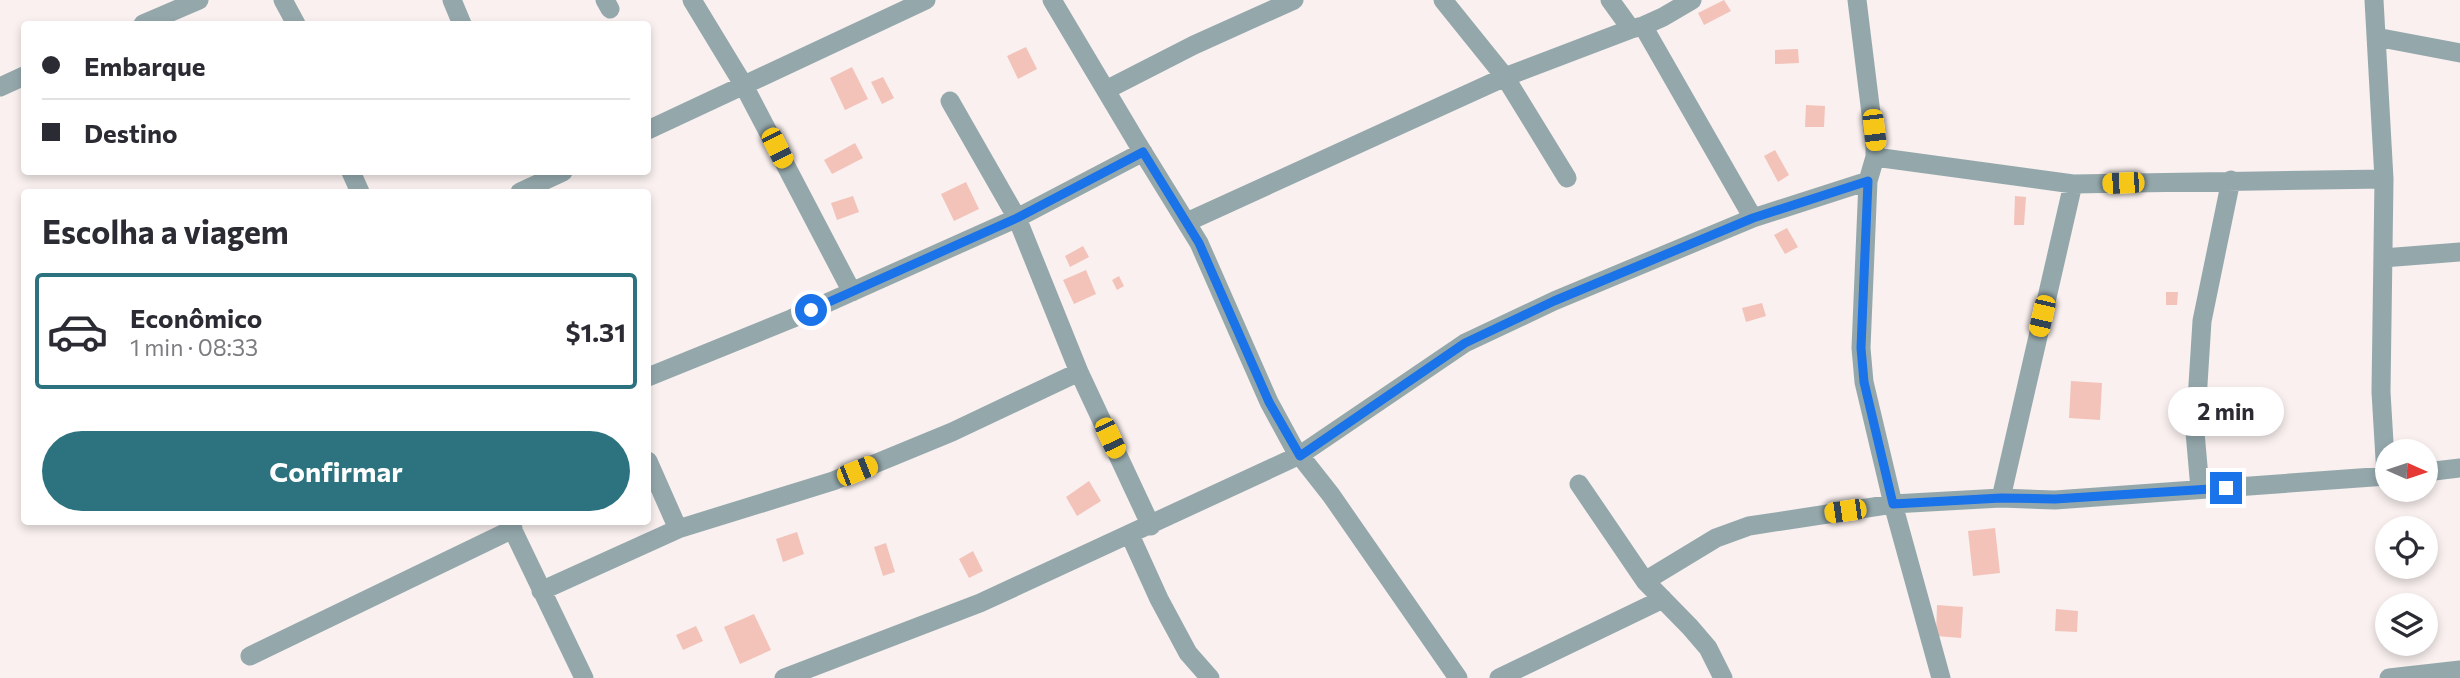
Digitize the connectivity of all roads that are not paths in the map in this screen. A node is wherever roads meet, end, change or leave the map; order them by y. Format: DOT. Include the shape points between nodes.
graph roads {
  1 [pos="199,0"];
  2 [pos="283,0"];
  3 [pos="452,0"];
  4 [pos="692,0"];
  5 [pos="926,0"];
  6 [pos="1052,0"];
  7 [pos="1294,0"];
  8 [pos="1443,0"];
  9 [pos="1610,0"];
  10 [pos="1692,0"];
  11 [pos="1857,0"];
  12 [pos="2374,0"];
  13 [pos="150,21"];
  14 [pos="294,21"];
  15 [pos="461,21"];
  16 [pos="1637,28"];
  17 [pos="2375,37"];
  18 [pos="2460,53"];
  19 [pos="21,77"];
  20 [pos="1505,77"];
  21 [pos="743,84"];
  22 [pos="0,87"];
  23 [pos="1106,90"];
  24 [pos="950,101"];
  25 [pos="651,129"];
  26 [pos="1143,152"];
  27 [pos="1875,157"];
  28 [pos="557,175"];
  29 [pos="1567,178"];
  30 [pos="2384,179"];
  31 [pos="2231,180"];
  32 [pos="1868,181"];
  33 [pos="2073,184"];
  34 [pos="526,189"];
  35 [pos="1017,218"];
  36 [pos="1753,218"];
  37 [pos="1186,222"];
  38 [pos="2460,252"];
  39 [pos="2383,258"];
  40 [pos="852,292"];
  41 [pos="1079,372"];
  42 [pos="651,376"];
  43 [pos="2384,439"];
  44 [pos="1300,456"];
  45 [pos="651,468"];
  46 [pos="2460,468"];
  47 [pos="2438,471"];
  48 [pos="2375,477"];
  49 [pos="1579,484"];
  50 [pos="2200,489"];
  51 [pos="2001,498"];
  52 [pos="1893,504"];
  53 [pos="511,525"];
  54 [pos="1151,526"];
  55 [pos="678,529"];
  56 [pos="1130,535"];
  57 [pos="1645,581"];
  58 [pos="541,591"];
  59 [pos="1662,599"];
  60 [pos="250,656"];
  61 [pos="2460,670"];
  62 [pos="584,678"];
  63 [pos="784,678"];
  64 [pos="1210,678"];
  65 [pos="1458,678"];
  66 [pos="1499,678"];
  67 [pos="1723,678"];
  68 [pos="1941,678"];
  69 [pos="2389,678"];
  1 -- 13 [label="street"];
  2 -- 14 [label="street"];
  3 -- 15 [label="street"];
  4 -- 21 [label="street"];
  5 -- 21 [label="street"];
  6 -- 23 [label="street"];
  7 -- 23 [label="street"];
  8 -- 20 [label="street"];
  9 -- 16 [label="street"];
  10 -- 16 [label="street"];
  11 -- 27 [label="street"];
  12 -- 17 [label="street"];
  16 -- 20 [label="street"];
  16 -- 36 [label="street"];
  17 -- 18 [label="street"];
  17 -- 30 [label="street"];
  19 -- 22 [label="street"];
  20 -- 29 [label="street"];
  20 -- 37 [label="street"];
  21 -- 25 [label="street"];
  21 -- 40 [label="street"];
  23 -- 26 [label="street"];
  24 -- 35 [label="street"];
  26 -- 35 [label="street"];
  26 -- 37 [label="street"];
  27 -- 32 [label="street"];
  27 -- 33 [label="street"];
  28 -- 34 [label="street"];
  30 -- 31 [label="street"];
  30 -- 39 [label="street"];
  31 -- 33 [label="street"];
  31 -- 50 [label="street" via="2202,321 2195,432"];
  32 -- 36 [label="street"];
  32 -- 52 [label="street" via="1861,348 1864,382"];
  33 -- 51 [label="street"];
  35 -- 40 [label="street"];
  35 -- 41 [label="street"];
  36 -- 44 [label="street" via="1465,343"];
  37 -- 44 [label="street" via="1269,402"];
  38 -- 39 [label="street"];
  39 -- 43 [label="street"];
  40 -- 42 [label="street"];
  41 -- 54 [label="street"];
  41 -- 55 [label="street" via="833,481"];
  44 -- 54 [label="street"];
  44 -- 65 [label="street"];
  45 -- 55 [label="street"];
  46 -- 47 [label="street"];
  48 -- 50 [label="street"];
  49 -- 57 [label="street"];
  50 -- 51 [label="street"];
  51 -- 52 [label="street"];
  52 -- 57 [label="street" via="1749,526 1716,538"];
  52 -- 68 [label="street"];
  53 -- 58 [label="street"];
  53 -- 60 [label="street"];
  54 -- 56 [label="street"];
  55 -- 58 [label="street"];
  56 -- 63 [label="street" via="980,603"];
  56 -- 64 [label="street" via="1188,653"];
  57 -- 59 [label="street"];
  58 -- 62 [label="street"];
  59 -- 66 [label="street"];
  59 -- 67 [label="street" via="1707,648"];
  61 -- 69 [label="street"];
}
